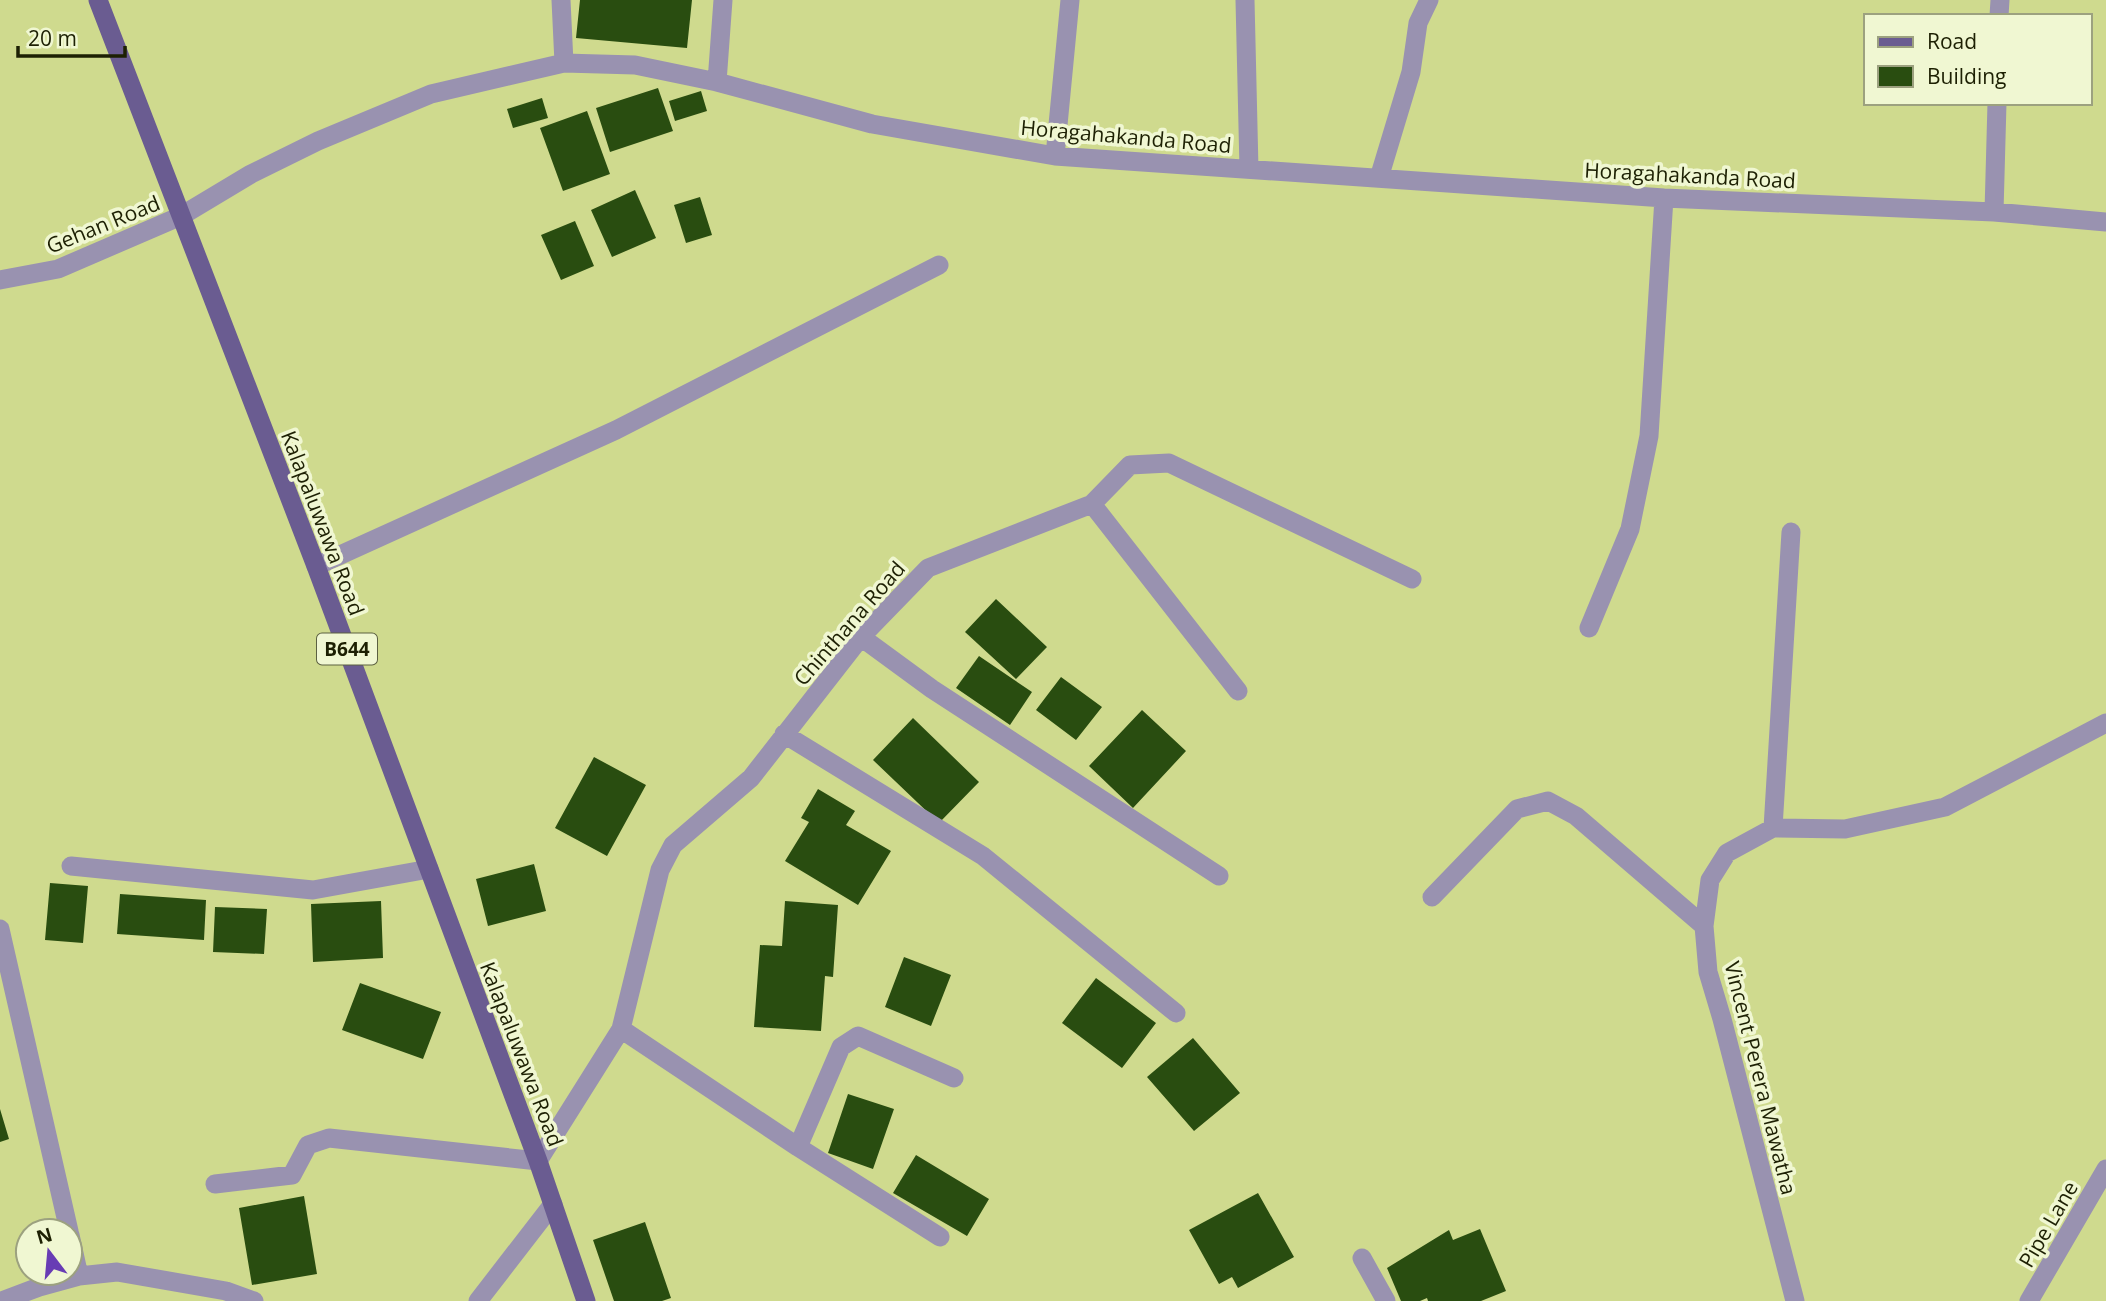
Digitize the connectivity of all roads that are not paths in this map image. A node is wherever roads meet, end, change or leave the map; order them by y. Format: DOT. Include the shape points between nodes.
graph roads {
  1 [pos="98,0"];
  2 [pos="561,0"];
  3 [pos="723,0"];
  4 [pos="1070,0"];
  5 [pos="1245,0"];
  6 [pos="1429,0"];
  7 [pos="564,63"];
  8 [pos="717,82"];
  9 [pos="1997,105"];
  10 [pos="1055,156"];
  11 [pos="1250,169"];
  12 [pos="1380,178"];
  13 [pos="1664,198"];
  14 [pos="1994,212"];
  15 [pos="181,216"];
  16 [pos="2106,222"];
  17 [pos="939,265"];
  18 [pos="0,280"];
  19 [pos="1092,504"];
  20 [pos="1791,533"];
  21 [pos="316,566"];
  22 [pos="1412,579"];
  23 [pos="1590,628"];
  24 [pos="861,637"];
  25 [pos="1238,691"];
  26 [pos="2106,723"];
  27 [pos="784,734"];
  28 [pos="1773,828"];
  29 [pos="71,866"];
  30 [pos="429,869"];
  31 [pos="1219,876"];
  32 [pos="1432,897"];
  33 [pos="1704,926"];
  34 [pos="0,929"];
  35 [pos="1176,1013"];
  36 [pos="621,1029"];
  37 [pos="954,1078"];
  38 [pos="798,1147"];
  39 [pos="538,1161"];
  40 [pos="2106,1169"];
  41 [pos="215,1184"];
  42 [pos="553,1204"];
  43 [pos="65,1217"];
  44 [pos="940,1237"];
  45 [pos="1362,1258"];
  46 [pos="84,1275"];
  47 [pos="39,1287"];
  48 [pos="2,1301"];
  49 [pos="254,1301"];
  50 [pos="478,1301"];
  51 [pos="586,1301"];
  52 [pos="1387,1301"];
  53 [pos="1795,1301"];
  54 [pos="2029,1301"];
  1 -- 15 [label="main road, Kalapaluwawa Road / B644"];
  2 -- 7 [label="street"];
  3 -- 8 [label="street"];
  4 -- 10 [label="street"];
  5 -- 11 [label="street"];
  6 -- 12 [label="street" via="1418,23 1411,72"];
  7 -- 8 [label="street, Horagahakanda Road" via="635,65"];
  7 -- 15 [label="street, Horagahakanda Road" via="431,94 262,168"];
  8 -- 10 [label="street, Horagahakanda Road" via="872,124"];
  9 -- 14 [label="street"];
  10 -- 11 [label="street, Horagahakanda Road"];
  11 -- 12 [label="street, Horagahakanda Road"];
  12 -- 13 [label="street, Horagahakanda Road"];
  13 -- 14 [label="street, Horagahakanda Road"];
  13 -- 23 [label="street" via="1649,436 1630,529"];
  14 -- 16 [label="street, Horagahakanda Road"];
  15 -- 18 [label="street, Gehan Road" via="58,269"];
  15 -- 21 [label="main road, Kalapaluwawa Road / B644"];
  17 -- 21 [label="street" via="616,430"];
  19 -- 22 [label="street, Chinthana Road" via="1130,465 1169,463"];
  19 -- 24 [label="street, Chinthana Road" via="928,568"];
  19 -- 25 [label="street"];
  20 -- 28 [label="street"];
  21 -- 30 [label="main road, Kalapaluwawa Road / B644"];
  24 -- 27 [label="street, Chinthana Road"];
  24 -- 31 [label="street" via="932,689"];
  26 -- 28 [label="street" via="1945,807 1844,830"];
  27 -- 35 [label="street" via="983,856"];
  27 -- 36 [label="street, Chinthana Road" via="751,778 673,845 660,870"];
  28 -- 33 [label="street, Vincent Perera Mawatha" via="1727,853 1710,880"];
  29 -- 30 [label="street" via="313,890"];
  30 -- 39 [label="main road, Kalapaluwawa Road / B644"];
  32 -- 33 [label="street" via="1517,809 1548,800 1576,816"];
  33 -- 53 [label="street, Vincent Perera Mawatha" via="1708,972"];
  34 -- 43 [label="street"];
  36 -- 38 [label="street"];
  36 -- 39 [label="street, Chinthana Road"];
  37 -- 38 [label="street" via="859,1036 841,1047"];
  38 -- 44 [label="street"];
  39 -- 41 [label="street" via="329,1138 308,1145 292,1175"];
  39 -- 42 [label="main road, Kalapaluwawa Road / B644"];
  40 -- 54 [label="street, Pipe Lane"];
  42 -- 50 [label="street"];
  42 -- 51 [label="main road, Kalapaluwawa Road / B644"];
  45 -- 52 [label="street"];
  46 -- 49 [label="street" via="117,1272 226,1291"];
  47 -- 48 [label="street"];
}
